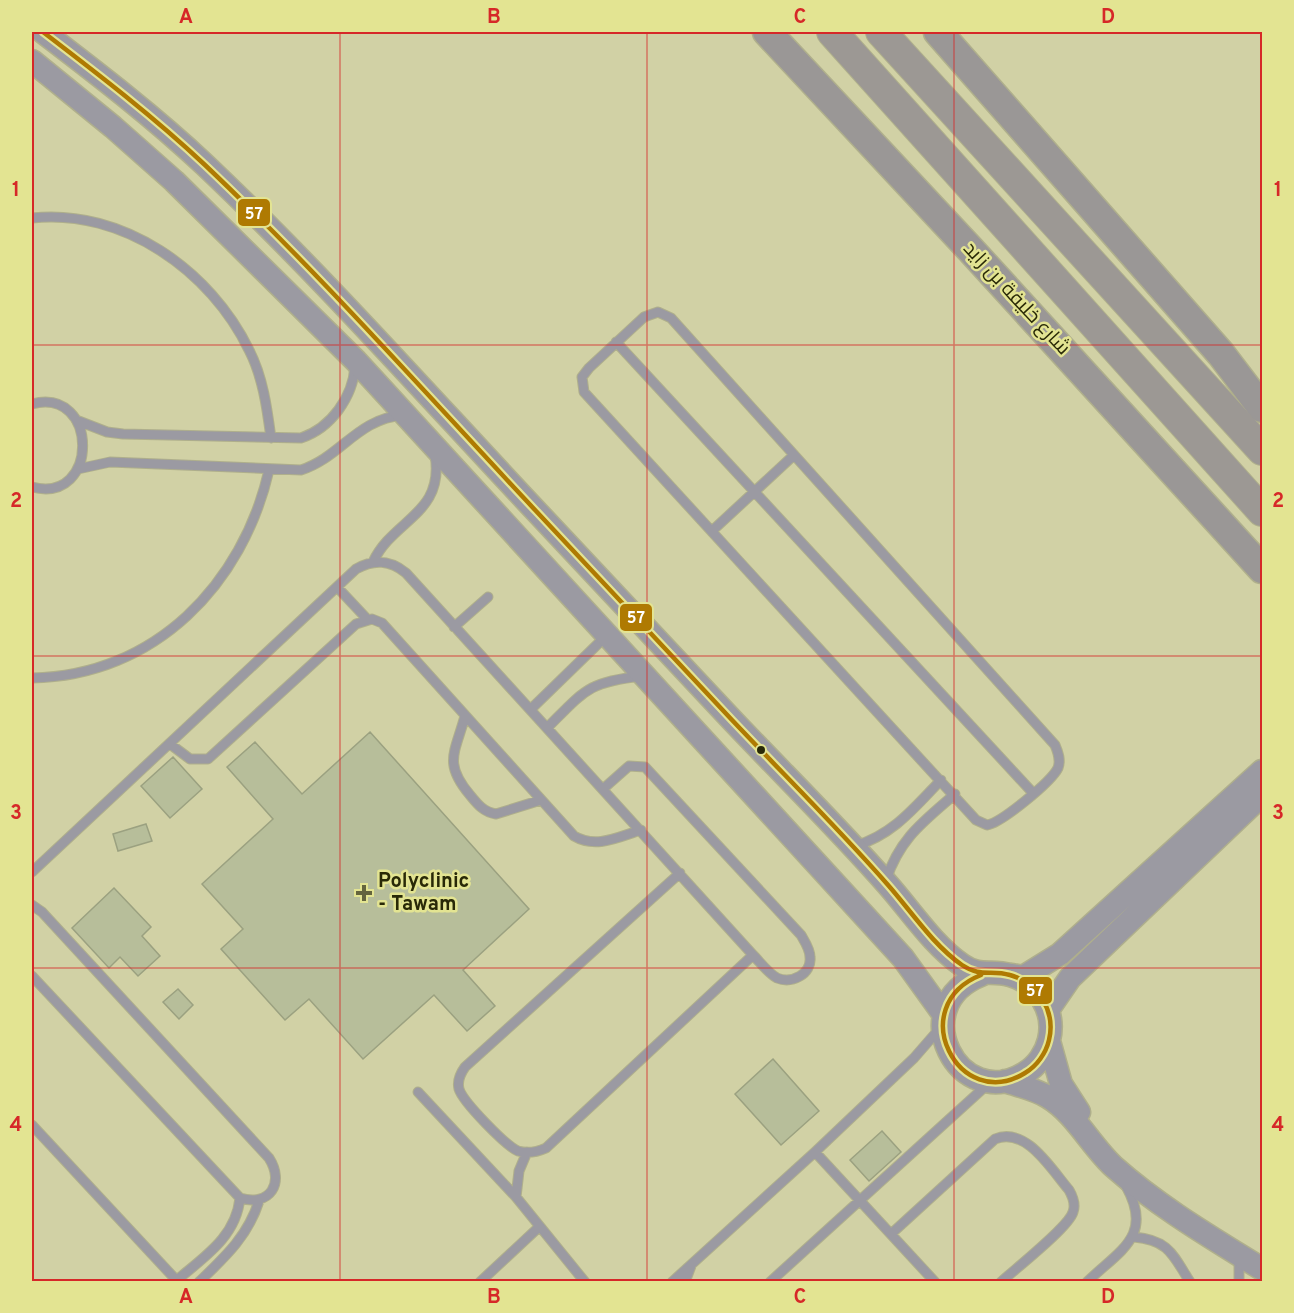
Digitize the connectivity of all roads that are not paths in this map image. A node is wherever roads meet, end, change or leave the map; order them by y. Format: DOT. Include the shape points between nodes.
graph roads {
  1 [pos="43,32"];
  2 [pos="767,32"];
  3 [pos="832,32"];
  4 [pos="881,32"];
  5 [pos="938,32"];
  6 [pos="32,61"];
  7 [pos="32,218"];
  8 [pos="616,342"];
  9 [pos="356,361"];
  10 [pos="32,404"];
  11 [pos="1263,408"];
  12 [pos="406,415"];
  13 [pos="76,420"];
  14 [pos="271,438"];
  15 [pos="432,444"];
  16 [pos="1263,450"];
  17 [pos="795,454"];
  18 [pos="78,469"];
  19 [pos="269,470"];
  20 [pos="32,487"];
  21 [pos="753,491"];
  22 [pos="1263,511"];
  23 [pos="713,530"];
  24 [pos="373,562"];
  25 [pos="1263,569"];
  26 [pos="337,586"];
  27 [pos="488,597"];
  28 [pos="367,619"];
  29 [pos="454,627"];
  30 [pos="608,634"];
  31 [pos="687,671"];
  32 [pos="646,676"];
  33 [pos="32,678"];
  34 [pos="531,710"];
  35 [pos="465,716"];
  36 [pos="548,727"];
  37 [pos="170,744"];
  38 [pos="1263,771"];
  39 [pos="941,780"];
  40 [pos="603,789"];
  41 [pos="1033,793"];
  42 [pos="955,794"];
  43 [pos="1263,795"];
  44 [pos="541,800"];
  45 [pos="641,830"];
  46 [pos="853,847"];
  47 [pos="32,872"];
  48 [pos="680,873"];
  49 [pos="886,882"];
  50 [pos="32,905"];
  51 [pos="753,955"];
  52 [pos="981,975"];
  53 [pos="1012,975"];
  54 [pos="32,976"];
  55 [pos="1048,1010"];
  56 [pos="943,1020"];
  57 [pos="1049,1041"];
  58 [pos="999,1081"];
  59 [pos="418,1092"];
  60 [pos="32,1125"];
  61 [pos="527,1152"];
  62 [pos="815,1152"];
  63 [pos="1113,1166"];
  64 [pos="516,1197"];
  65 [pos="240,1198"];
  66 [pos="259,1200"];
  67 [pos="861,1201"];
  68 [pos="539,1227"];
  69 [pos="891,1234"];
  70 [pos="1134,1237"];
  71 [pos="1263,1252"];
  72 [pos="1239,1255"];
  73 [pos="692,1263"];
  74 [pos="1263,1269"];
  75 [pos="177,1281"];
  76 [pos="199,1281"];
  77 [pos="480,1281"];
  78 [pos="585,1281"];
  79 [pos="672,1281"];
  80 [pos="685,1281"];
  81 [pos="770,1281"];
  82 [pos="935,1281"];
  83 [pos="1001,1281"];
  84 [pos="1087,1281"];
  85 [pos="1190,1281"];
  86 [pos="1239,1281"];
  1 -- 31 [label="street" via="207,167 319,280"];
  2 -- 25 [label="main road, شارع خليفة بن زايد"];
  3 -- 22 [label="highway, شارع خليفة بن زايد"];
  4 -- 16 [label="highway"];
  5 -- 11 [label="main road" via="1221,354"];
  6 -- 9 [label="street" via="174,181"];
  7 -- 14 [label="lane" via="67,219 124,232 159,250 199,279 236,325 250,351 261,379"];
  8 -- 17 [label="lane" via="644,317 665,314"];
  8 -- 21 [label="lane"];
  8 -- 23 [label="lane" via="582,377 584,392"];
  9 -- 12 [label="street"];
  9 -- 14 [label="lane" via="345,401 321,428 301,438"];
  10 -- 13 [label="lane" via="52,404 65,409"];
  12 -- 15 [label="street"];
  12 -- 19 [label="lane" via="364,426 313,466"];
  13 -- 14 [label="lane" via="123,434"];
  13 -- 18 [label="lane" via="84,444"];
  15 -- 24 [label="lane" via="437,470 431,495 416,516 383,545"];
  15 -- 30 [label="street"];
  17 -- 21 [label="lane"];
  17 -- 41 [label="lane" via="1051,740 1060,756 1058,768"];
  18 -- 19 [label="lane" via="110,462"];
  18 -- 20 [label="lane" via="53,487"];
  19 -- 33 [label="lane" via="249,535 232,564 189,615 144,646 103,665 71,674"];
  21 -- 23 [label="lane"];
  21 -- 41 [label="lane"];
  23 -- 39 [label="lane"];
  24 -- 26 [label="lane" via="356,569"];
  24 -- 29 [label="lane" via="390,563 406,573"];
  26 -- 28 [label="lane"];
  26 -- 37 [label="lane"];
  27 -- 29 [label="lane"];
  28 -- 35 [label="lane" via="382,623"];
  28 -- 37 [label="lane" via="356,624 208,759 190,759"];
  29 -- 34 [label="lane"];
  30 -- 31 [label="street" via="620,627 630,630 674,667"];
  30 -- 32 [label="street"];
  30 -- 34 [label="lane"];
  31 -- 46 [label="street"];
  32 -- 36 [label="lane" via="591,687"];
  32 -- 56 [label="street" via="903,958"];
  34 -- 36 [label="lane"];
  35 -- 44 [label="lane"];
  35 -- 44 [label="lane" via="453,770 481,808 496,814"];
  36 -- 40 [label="lane"];
  37 -- 47 [label="lane"];
  38 -- 53 [label="street" via="1060,954 1023,977"];
  39 -- 42 [label="lane"];
  39 -- 46 [label="lane" via="895,827"];
  40 -- 45 [label="lane"];
  40 -- 51 [label="lane" via="629,766 645,768 801,935 810,964 796,979 785,980 775,977"];
  41 -- 42 [label="lane" via="999,821 987,825 976,820"];
  42 -- 49 [label="lane" via="907,838 893,859"];
  43 -- 55 [label="street" via="1070,978"];
  44 -- 45 [label="lane" via="582,840 601,843"];
  45 -- 48 [label="lane"];
  46 -- 49 [label="street"];
  48 -- 51 [label="lane"];
  48 -- 61 [label="lane" via="465,1067 458,1080 466,1101 512,1148"];
  49 -- 52 [label="street" via="944,948"];
  50 -- 66 [label="lane" via="269,1158 276,1169 276,1182 270,1194"];
  51 -- 61 [label="lane" via="554,1142 537,1152"];
  52 -- 53 [label="street"];
  52 -- 56 [label="street" via="957,990"];
  53 -- 55 [label="street" via="1034,988"];
  54 -- 65 [label="lane"];
  55 -- 57 [label="street"];
  56 -- 58 [label="street" via="947,1049 956,1063 976,1077"];
  56 -- 62 [label="lane" via="914,1058"];
  57 -- 58 [label="street" via="1033,1067"];
  57 -- 71 [label="street" via="1060,1084 1071,1102 1121,1156 1160,1186"];
  58 -- 63 [label="street" via="1035,1090 1060,1106"];
  58 -- 67 [label="lane" via="958,1108"];
  59 -- 64 [label="lane"];
  60 -- 75 [label="lane"];
  61 -- 64 [label="lane" via="519,1171"];
  62 -- 67 [label="lane"];
  62 -- 73 [label="lane"];
  63 -- 70 [label="lane" via="1135,1207"];
  63 -- 72 [label="street" via="1154,1199"];
  64 -- 68 [label="lane"];
  65 -- 66 [label="lane"];
  65 -- 75 [label="lane" via="234,1225 225,1237"];
  66 -- 76 [label="lane" via="241,1238"];
  67 -- 69 [label="lane"];
  67 -- 81 [label="lane"];
  68 -- 77 [label="lane"];
  68 -- 78 [label="lane"];
  69 -- 82 [label="lane"];
  69 -- 83 [label="lane" via="995,1139 1004,1135 1022,1139 1069,1190 1074,1211 1065,1224"];
  70 -- 84 [label="lane"];
  70 -- 85 [label="lane" via="1164,1244"];
  72 -- 74 [label="street"];
  72 -- 86 [label="lane"];
  73 -- 79 [label="lane"];
  73 -- 80 [label="lane"];
}
